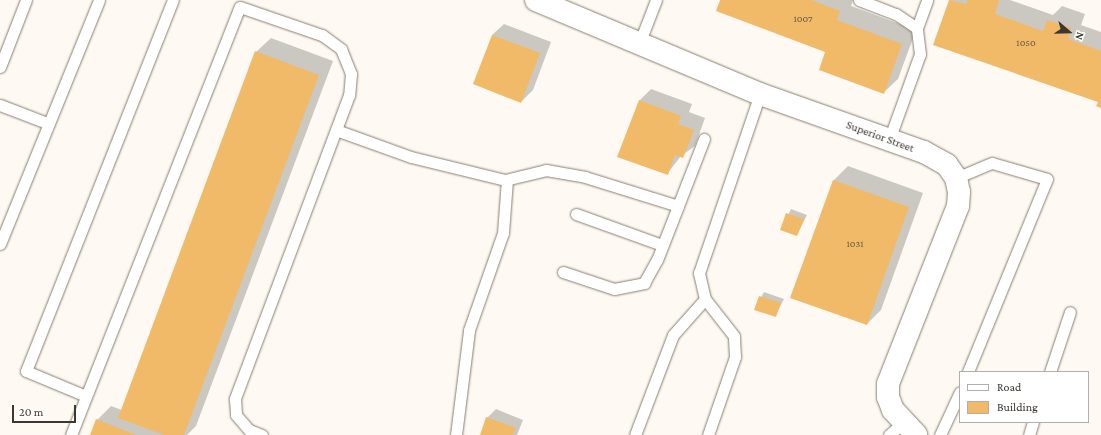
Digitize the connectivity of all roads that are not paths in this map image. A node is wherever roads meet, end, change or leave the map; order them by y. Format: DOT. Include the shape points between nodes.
graph roads {
  1 [pos="26,0"];
  2 [pos="99,0"];
  3 [pos="173,0"];
  4 [pos="536,0"];
  5 [pos="656,0"];
  6 [pos="859,0"];
  7 [pos="927,0"];
  8 [pos="237,3"];
  9 [pos="917,28"];
  10 [pos="639,44"];
  11 [pos="0,67"];
  12 [pos="760,94"];
  13 [pos="0,105"];
  14 [pos="47,124"];
  15 [pos="336,130"];
  16 [pos="704,139"];
  17 [pos="890,140"];
  18 [pos="956,178"];
  19 [pos="507,180"];
  20 [pos="678,206"];
  21 [pos="576,214"];
  22 [pos="0,244"];
  23 [pos="662,245"];
  24 [pos="563,272"];
  25 [pos="705,299"];
  26 [pos="1070,312"];
  27 [pos="968,371"];
  28 [pos="1050,371"];
  29 [pos="959,394"];
  30 [pos="86,396"];
  31 [pos="1033,423"];
  32 [pos="903,431"];
  33 [pos="71,435"];
  34 [pos="262,435"];
  35 [pos="456,435"];
  36 [pos="635,435"];
  37 [pos="708,435"];
  38 [pos="940,435"];
  39 [pos="1029,435"];
  1 -- 11 [label="lane"];
  2 -- 14 [label="lane"];
  3 -- 30 [label="lane" via="26,371"];
  4 -- 10 [label="street, Superior Street"];
  5 -- 10 [label="lane"];
  6 -- 9 [label="lane" via="896,14"];
  7 -- 9 [label="lane"];
  8 -- 15 [label="lane" via="322,35 341,49 351,74 350,88"];
  8 -- 30 [label="lane"];
  9 -- 17 [label="lane" via="920,54"];
  10 -- 12 [label="street, Superior Street"];
  12 -- 17 [label="street, Superior Street"];
  12 -- 25 [label="lane" via="699,274"];
  13 -- 14 [label="lane"];
  14 -- 22 [label="lane"];
  15 -- 19 [label="lane" via="411,157"];
  15 -- 34 [label="lane" via="235,400 236,415 250,430"];
  16 -- 20 [label="lane"];
  17 -- 18 [label="street, Superior Street" via="924,152 947,165"];
  18 -- 27 [label="lane" via="992,163 1047,179"];
  18 -- 32 [label="street" via="958,206 888,384 888,397"];
  19 -- 20 [label="lane" via="546,170 586,177"];
  19 -- 35 [label="lane" via="503,233 469,330"];
  20 -- 23 [label="lane"];
  21 -- 23 [label="lane"];
  23 -- 24 [label="lane" via="644,283 614,290"];
  25 -- 36 [label="lane" via="673,335"];
  25 -- 37 [label="lane" via="734,336 735,358"];
  26 -- 28 [label="lane"];
  29 -- 38 [label="lane"];
  30 -- 33 [label="lane"];
  31 -- 39 [label="lane"];
}
